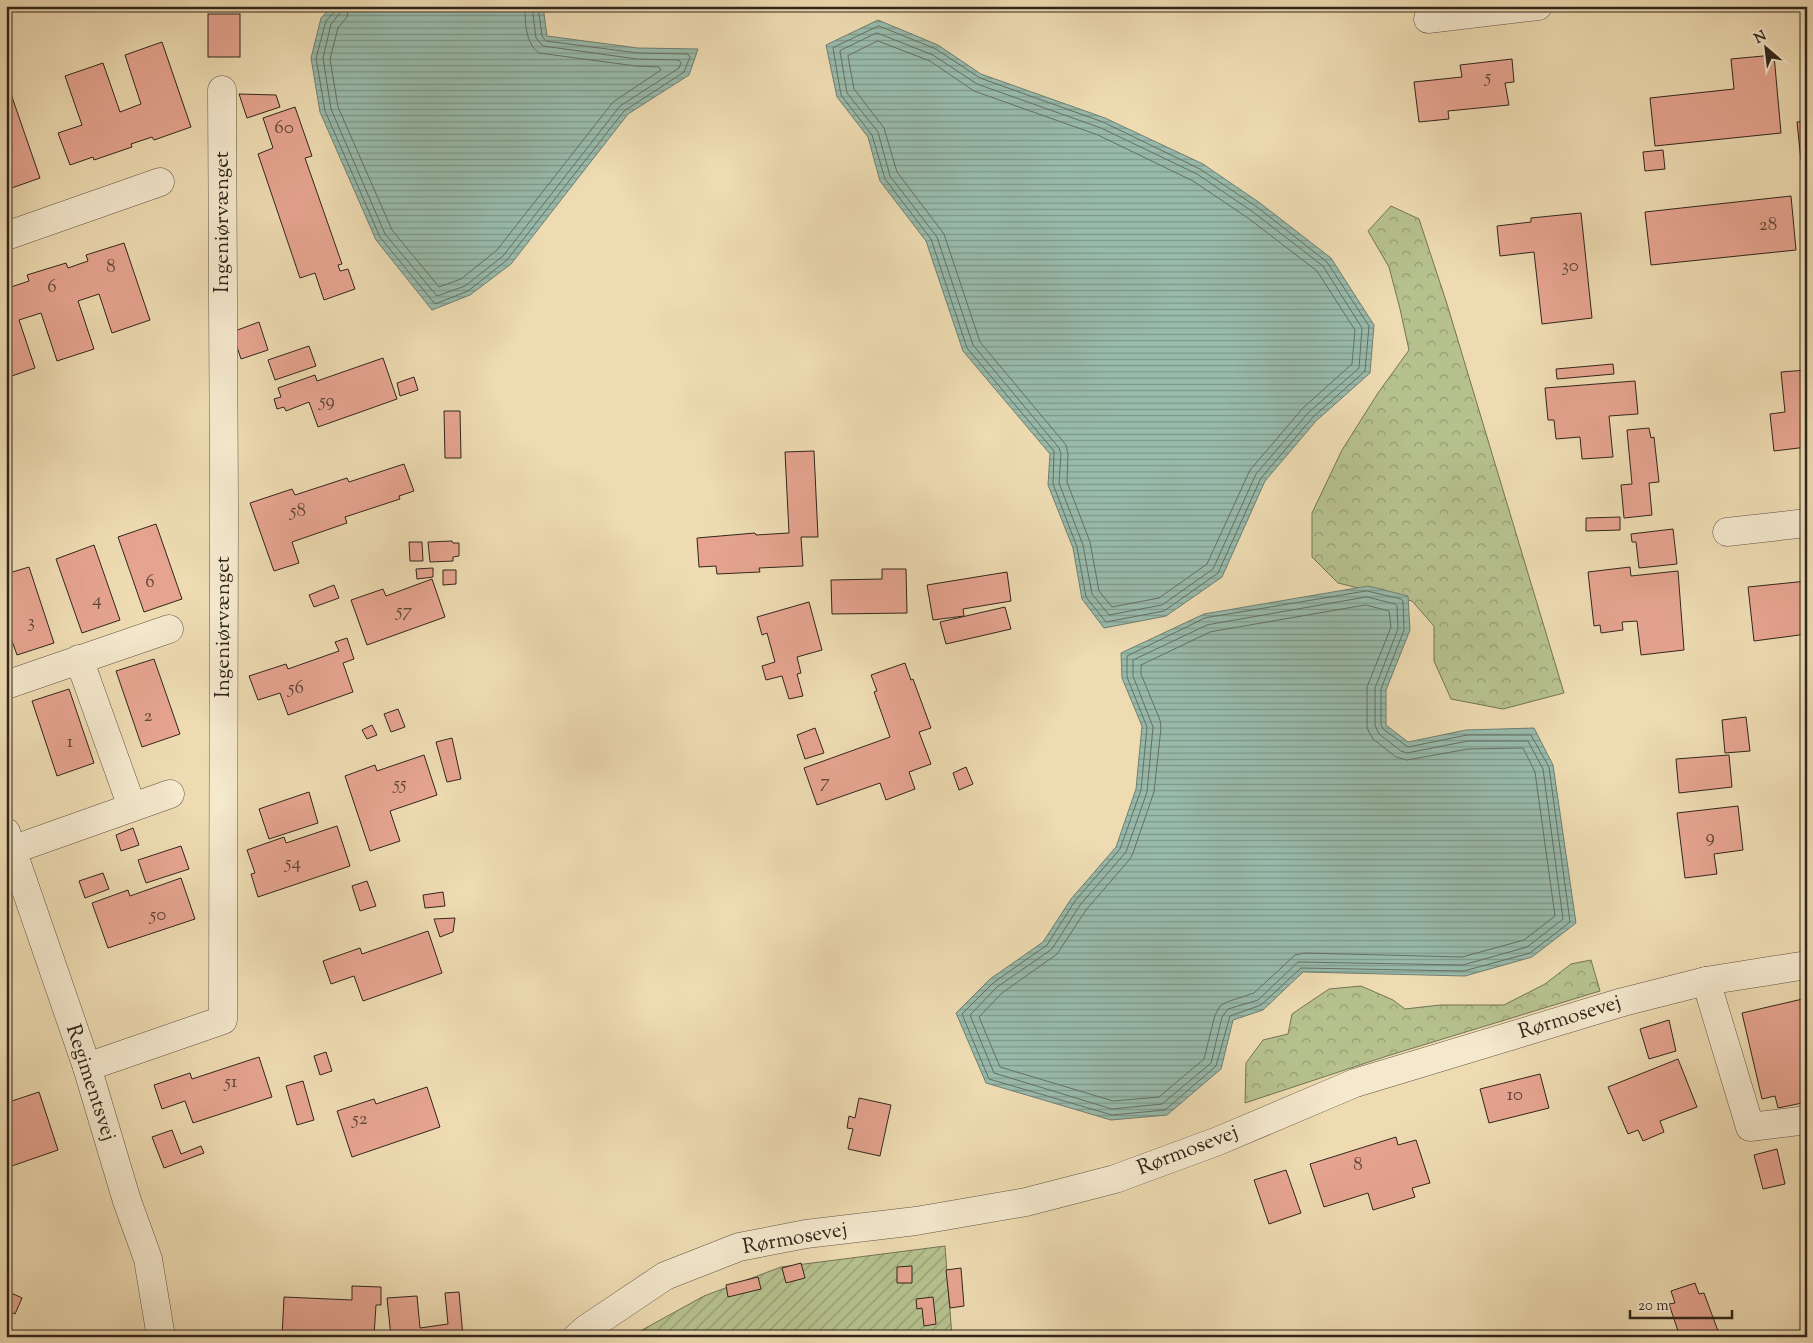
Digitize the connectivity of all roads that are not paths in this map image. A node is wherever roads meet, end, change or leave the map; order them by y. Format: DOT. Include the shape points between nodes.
graph roads {
  1 [pos="1538,6"];
  2 [pos="1428,19"];
  3 [pos="222,90"];
  4 [pos="160,182"];
  5 [pos="6,236"];
  6 [pos="1807,523"];
  7 [pos="1727,532"];
  8 [pos="169,629"];
  9 [pos="79,659"];
  10 [pos="6,685"];
  11 [pos="170,794"];
  12 [pos="132,807"];
  13 [pos="9,841"];
  14 [pos="1807,965"];
  15 [pos="1706,981"];
  16 [pos="87,1067"];
  17 [pos="1807,1120"];
  18 [pos="161,1337"];
  19 [pos="577,1337"];
  1 -- 2 [label="street"];
  3 -- 16 [label="street, Ingeniørvænget" via="223,1020"];
  4 -- 5 [label="street"];
  6 -- 7 [label="street"];
  8 -- 9 [label="street"];
  9 -- 10 [label="street"];
  9 -- 12 [label="street"];
  11 -- 12 [label="street"];
  12 -- 13 [label="street"];
  13 -- 16 [label="street, Regimentsvej"];
  14 -- 15 [label="street, Rørmosevej"];
  15 -- 17 [label="street" via="1750,1127"];
  15 -- 19 [label="street, Rørmosevej" via="1623,1002 1354,1083 1218,1141 1115,1179 1026,1202 739,1247 665,1276"];
  16 -- 18 [label="street, Regimentsvej" via="148,1259"];
}
